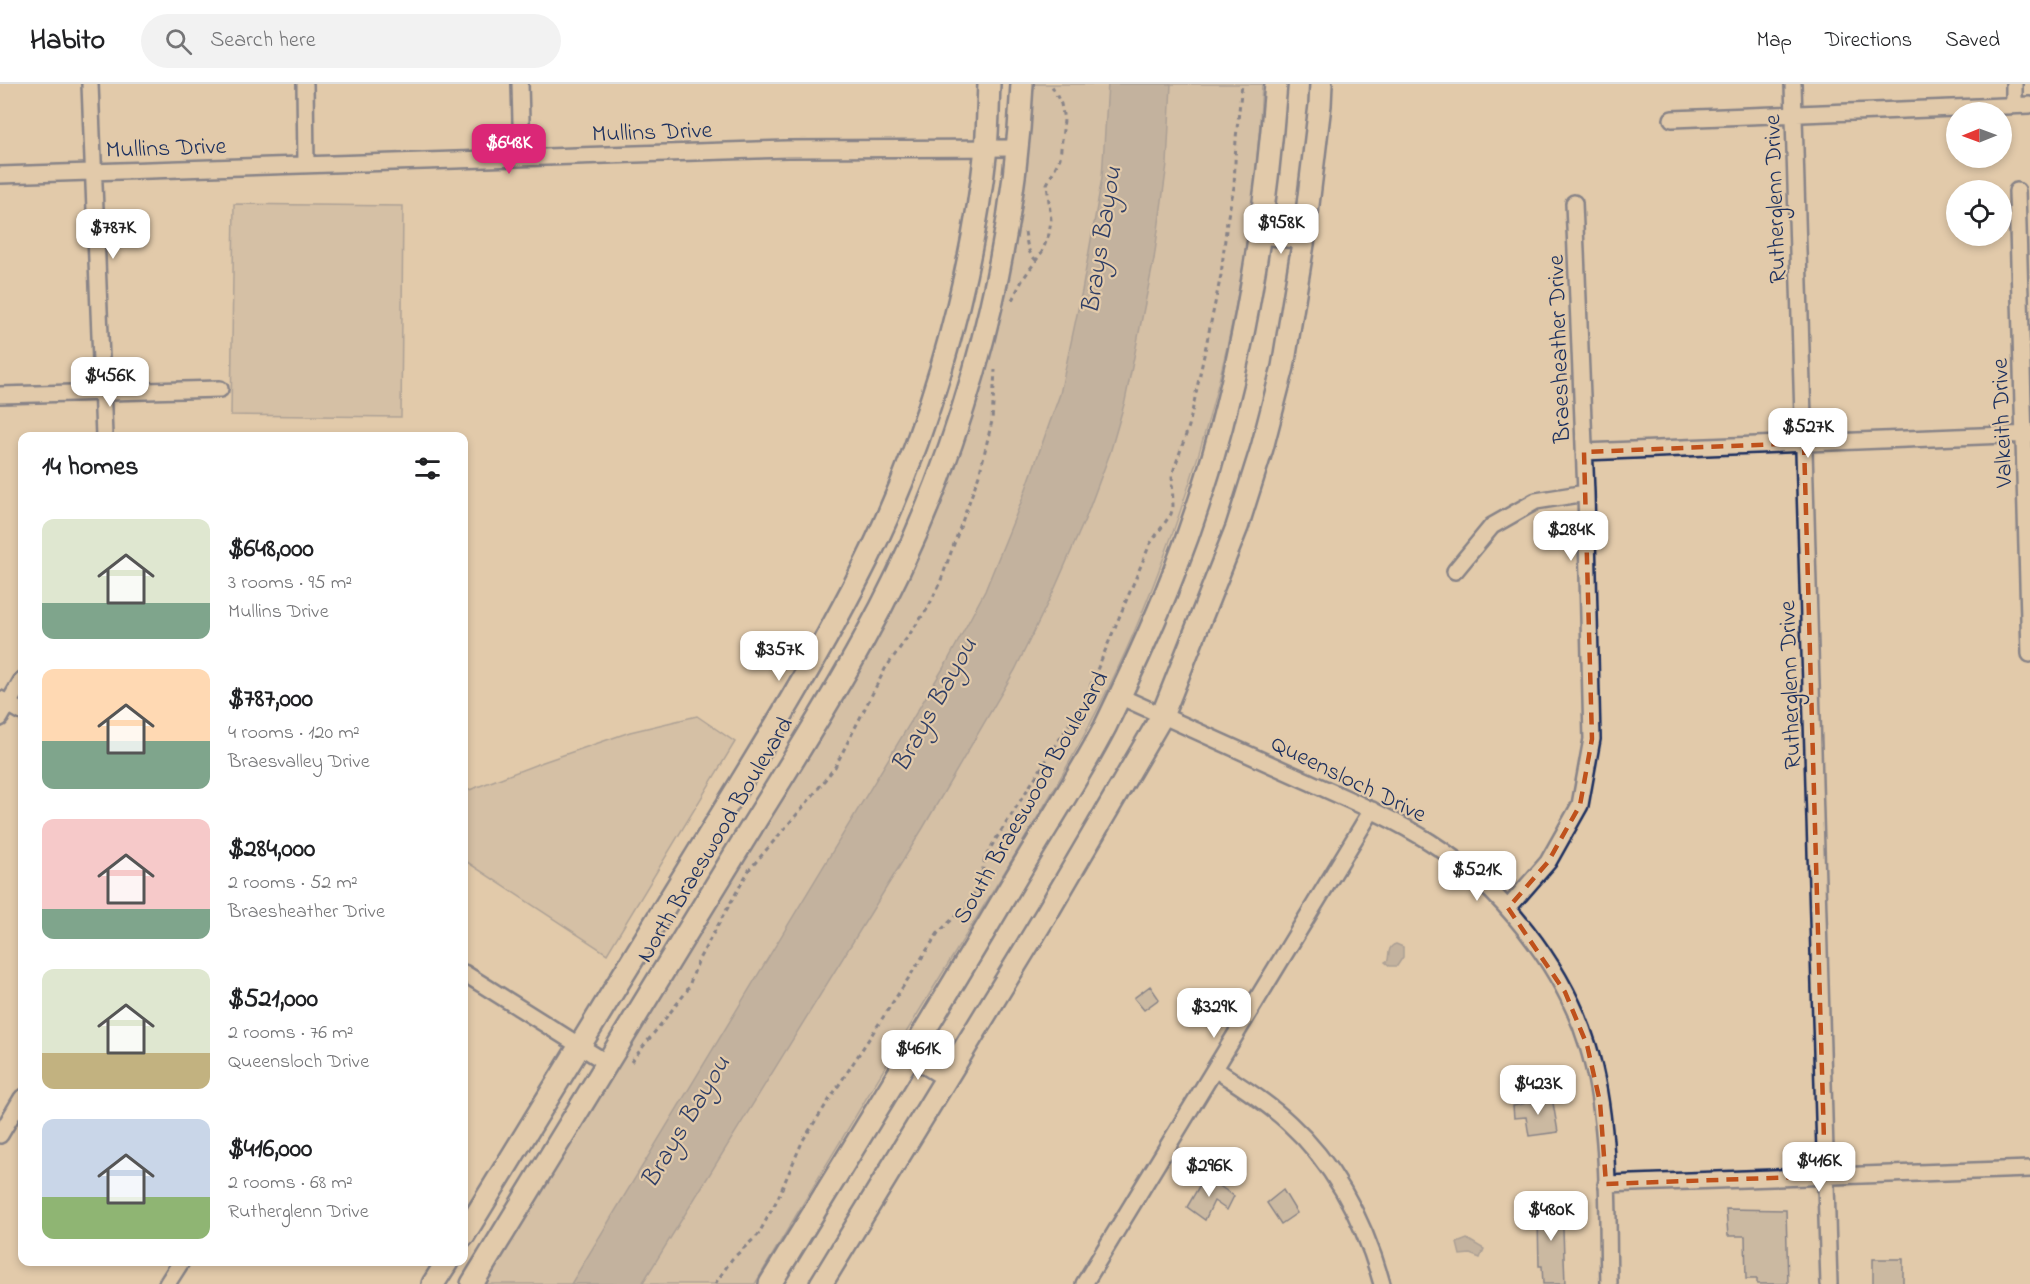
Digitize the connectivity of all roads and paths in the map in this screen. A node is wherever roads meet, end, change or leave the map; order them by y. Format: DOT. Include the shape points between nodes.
graph roads {
  1 [pos="90,84"];
  2 [pos="305,84"];
  3 [pos="520,84"];
  4 [pos="989,84"];
  5 [pos="1022,84"];
  6 [pos="1242,84"];
  7 [pos="1276,84"];
  8 [pos="1321,84"];
  9 [pos="1792,84"];
  10 [pos="2014,84"];
  11 [pos="2022,105"];
  12 [pos="1793,114"];
  13 [pos="1672,119"];
  14 [pos="986,148"];
  15 [pos="1018,148"];
  16 [pos="522,158"];
  17 [pos="306,165"];
  18 [pos="92,172"];
  19 [pos="0,175"];
  20 [pos="2017,191"];
  21 [pos="1574,203"];
  22 [pos="1261,233"];
  23 [pos="1305,238"];
  24 [pos="220,389"];
  25 [pos="104,392"];
  26 [pos="0,395"];
  27 [pos="104,432"];
  28 [pos="2027,434"];
  29 [pos="1804,443"];
  30 [pos="1584,452"];
  31 [pos="1586,493"];
  32 [pos="1455,571"];
  33 [pos="2030,654"];
  34 [pos="18,686"];
  35 [pos="1119,696"];
  36 [pos="3,707"];
  37 [pos="18,711"];
  38 [pos="1162,716"];
  39 [pos="776,725"];
  40 [pos="803,742"];
  41 [pos="1372,810"];
  42 [pos="1508,908"];
  43 [pos="468,976"];
  44 [pos="580,1047"];
  45 [pos="910,1053"];
  46 [pos="607,1064"];
  47 [pos="1215,1069"];
  48 [pos="947,1076"];
  49 [pos="18,1105"];
  50 [pos="0,1135"];
  51 [pos="2030,1169"];
  52 [pos="1825,1176"];
  53 [pos="1606,1184"];
  54 [pos="468,1229"];
  55 [pos="178,1266"];
  56 [pos="444,1266"];
  57 [pos="167,1284"];
  58 [pos="433,1284"];
  59 [pos="472,1284"];
  60 [pos="715,1284"];
  61 [pos="770,1284"];
  62 [pos="821,1284"];
  63 [pos="1084,1284"];
  64 [pos="1382,1284"];
  65 [pos="1609,1284"];
  66 [pos="1829,1284"];
  1 -- 18 [label="street"];
  2 -- 17 [label="street"];
  3 -- 16 [label="street"];
  4 -- 14 [label="main road, North Braeswood Boulevard"];
  5 -- 15 [label="main road, North Braeswood Boulevard"];
  6 -- 60 [label="path" via="1234,187 1221,275 1189,426 1172,475 1171,514 1150,544 1084,701 993,842 973,895 938,933 802,1140 758,1235 732,1259"];
  7 -- 22 [label="main road, South Braeswood Boulevard"];
  8 -- 23 [label="main road"];
  9 -- 12 [label="street, Rutherglenn Drive"];
  10 -- 11 [label="street"];
  11 -- 12 [label="street"];
  12 -- 13 [label="street"];
  12 -- 29 [label="street, Rutherglenn Drive"];
  14 -- 15 [label="street, Mullins Drive"];
  14 -- 16 [label="street, Mullins Drive" via="787,149"];
  14 -- 39 [label="main road, North Braeswood Boulevard" via="971,243 951,332 925,418 860,576"];
  15 -- 40 [label="main road, North Braeswood Boulevard" via="999,267 948,453 926,511 864,641"];
  16 -- 17 [label="street, Mullins Drive"];
  17 -- 18 [label="street, Mullins Drive"];
  18 -- 19 [label="street, Mullins Drive"];
  18 -- 25 [label="street"];
  20 -- 28 [label="street, Valkeith Drive"];
  21 -- 30 [label="street, Braesheather Drive"];
  22 -- 23 [label="main road"];
  22 -- 35 [label="main road, South Braeswood Boulevard" via="1240,346 1211,464 1174,573"];
  23 -- 38 [label="main road" via="1283,367 1262,448 1237,527"];
  24 -- 25 [label="street"];
  25 -- 26 [label="street"];
  25 -- 27 [label="street"];
  28 -- 29 [label="street"];
  28 -- 33 [label="street, Valkeith Drive"];
  29 -- 30 [label="street"];
  29 -- 52 [label="street, Rutherglenn Drive"];
  30 -- 31 [label="street, Braesheather Drive"];
  31 -- 32 [label="street" via="1536,501 1492,526"];
  31 -- 42 [label="street, Braesheather Drive" via="1592,739 1580,805 1548,862"];
  34 -- 36 [label="street"];
  35 -- 38 [label="street, Queensloch Drive"];
  35 -- 45 [label="main road, South Braeswood Boulevard"];
  36 -- 37 [label="street"];
  38 -- 41 [label="street, Queensloch Drive"];
  38 -- 48 [label="main road"];
  39 -- 40 [label="main road"];
  39 -- 44 [label="main road, North Braeswood Boulevard"];
  40 -- 46 [label="main road, North Braeswood Boulevard"];
  41 -- 42 [label="street, Queensloch Drive" via="1430,842"];
  41 -- 47 [label="street"];
  42 -- 53 [label="street, Queensloch Drive" via="1565,992 1587,1045 1600,1102"];
  43 -- 44 [label="street"];
  44 -- 46 [label="street"];
  44 -- 54 [label="main road, North Braeswood Boulevard"];
  45 -- 48 [label="main road"];
  45 -- 61 [label="main road, South Braeswood Boulevard"];
  46 -- 59 [label="main road, North Braeswood Boulevard"];
  47 -- 63 [label="street"];
  47 -- 64 [label="street" via="1275,1111 1317,1153 1356,1213"];
  48 -- 62 [label="main road"];
  49 -- 50 [label="street"];
  51 -- 52 [label="street"];
  52 -- 53 [label="street"];
  52 -- 66 [label="street, Rutherglenn Drive"];
  53 -- 65 [label="street, Queensloch Drive"];
  55 -- 57 [label="street"];
  56 -- 58 [label="main road"];
}
